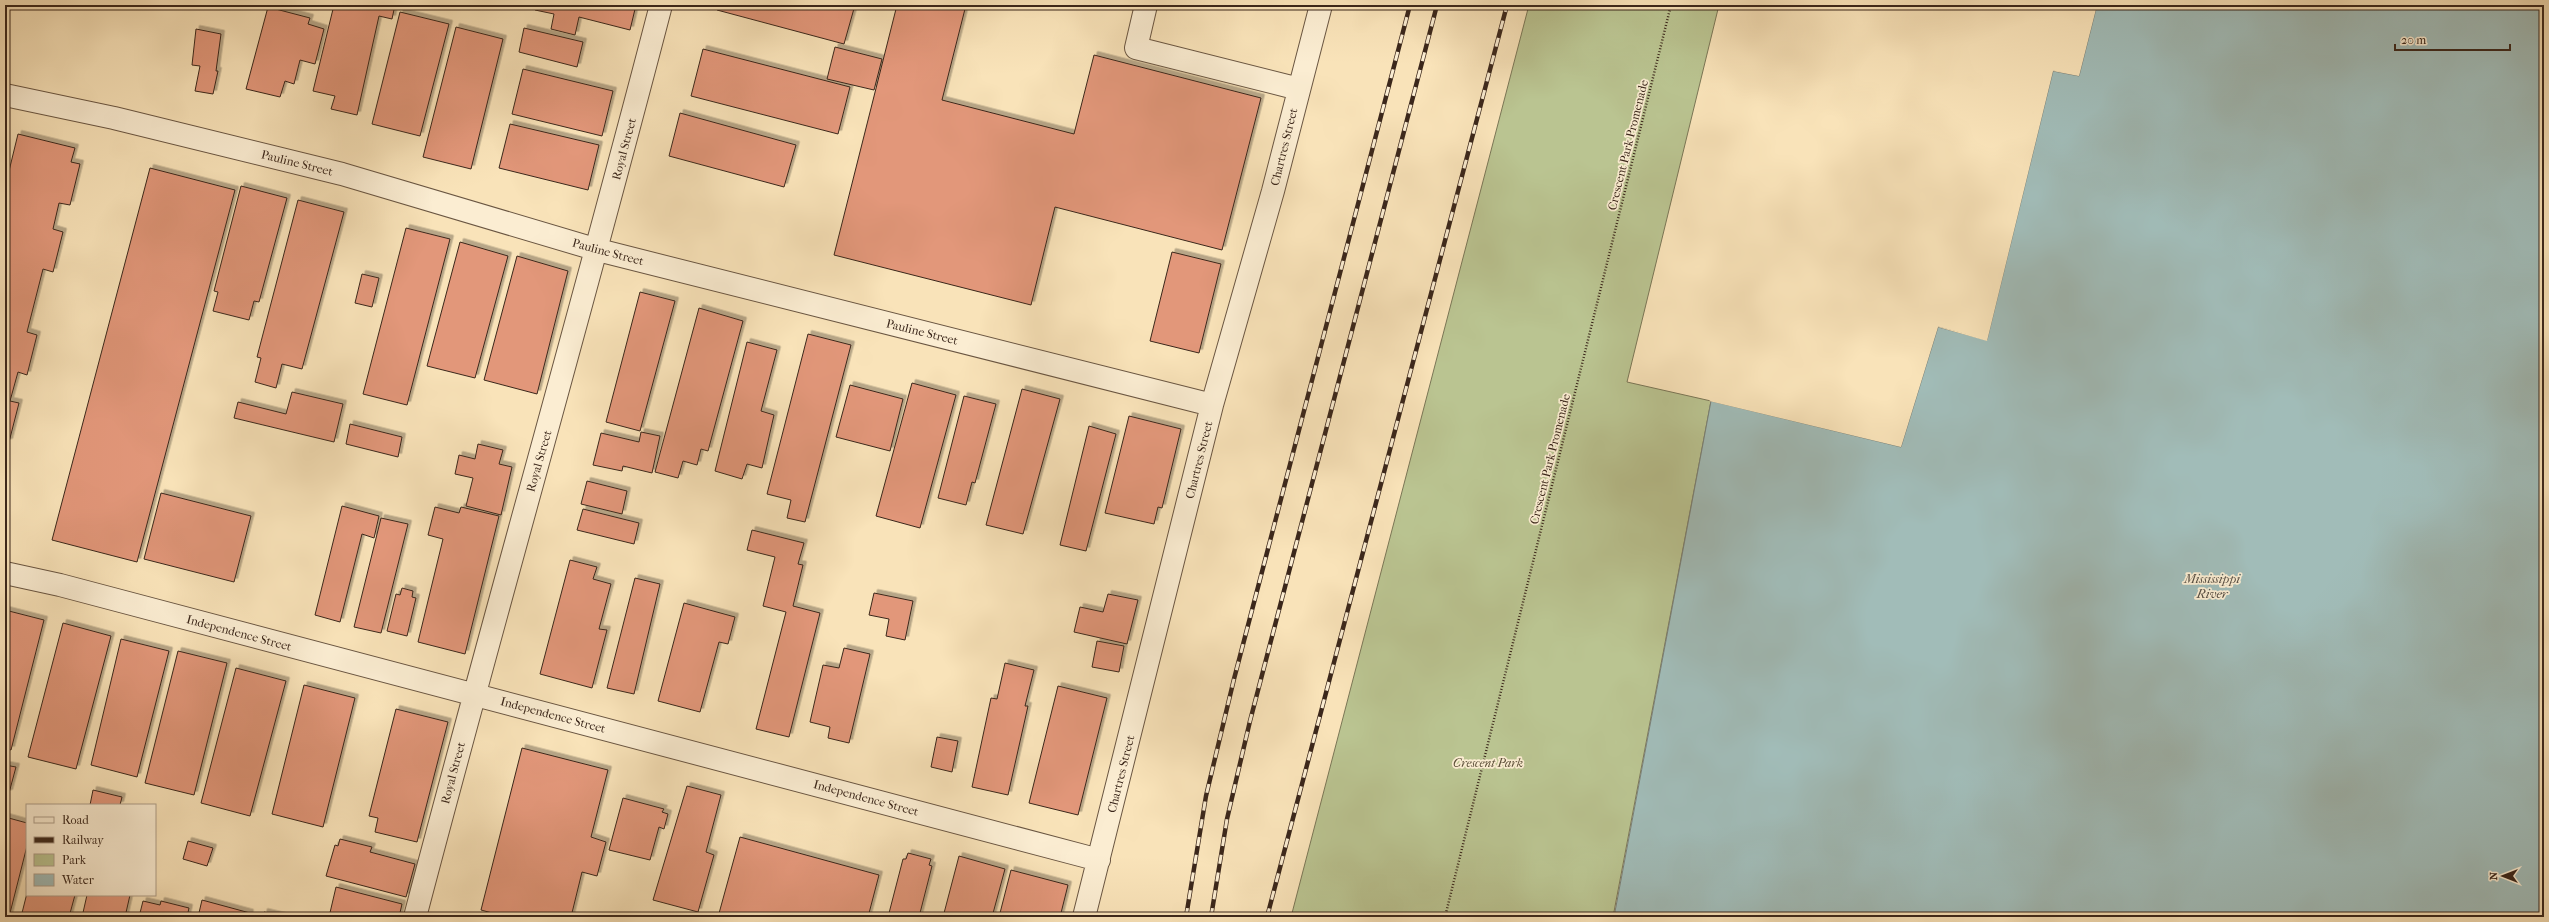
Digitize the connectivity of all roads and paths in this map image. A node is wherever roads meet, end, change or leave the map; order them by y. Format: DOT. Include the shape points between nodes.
graph roads {
  1 [pos="661,5"];
  2 [pos="1146,5"];
  3 [pos="1321,5"];
  4 [pos="1671,5"];
  5 [pos="1299,89"];
  6 [pos="5,95"];
  7 [pos="598,250"];
  8 [pos="1212,405"];
  9 [pos="5,573"];
  10 [pos="473,694"];
  11 [pos="1099,860"];
  12 [pos="415,917"];
  13 [pos="1084,917"];
  14 [pos="1445,917"];
  1 -- 7 [label="street, Royal Street"];
  2 -- 5 [label="street" via="1136,48"];
  3 -- 5 [label="street, Chartres Street"];
  4 -- 14 [label="path, Crescent Park Promenade"];
  5 -- 8 [label="street, Chartres Street"];
  6 -- 7 [label="street, Pauline Street" via="114,118 342,174"];
  7 -- 8 [label="street, Pauline Street"];
  7 -- 10 [label="street, Royal Street"];
  8 -- 11 [label="street, Chartres Street"];
  9 -- 10 [label="street, Independence Street" via="60,585"];
  10 -- 11 [label="street, Independence Street"];
  10 -- 12 [label="street, Royal Street"];
  11 -- 13 [label="street, Chartres Street"];
}
